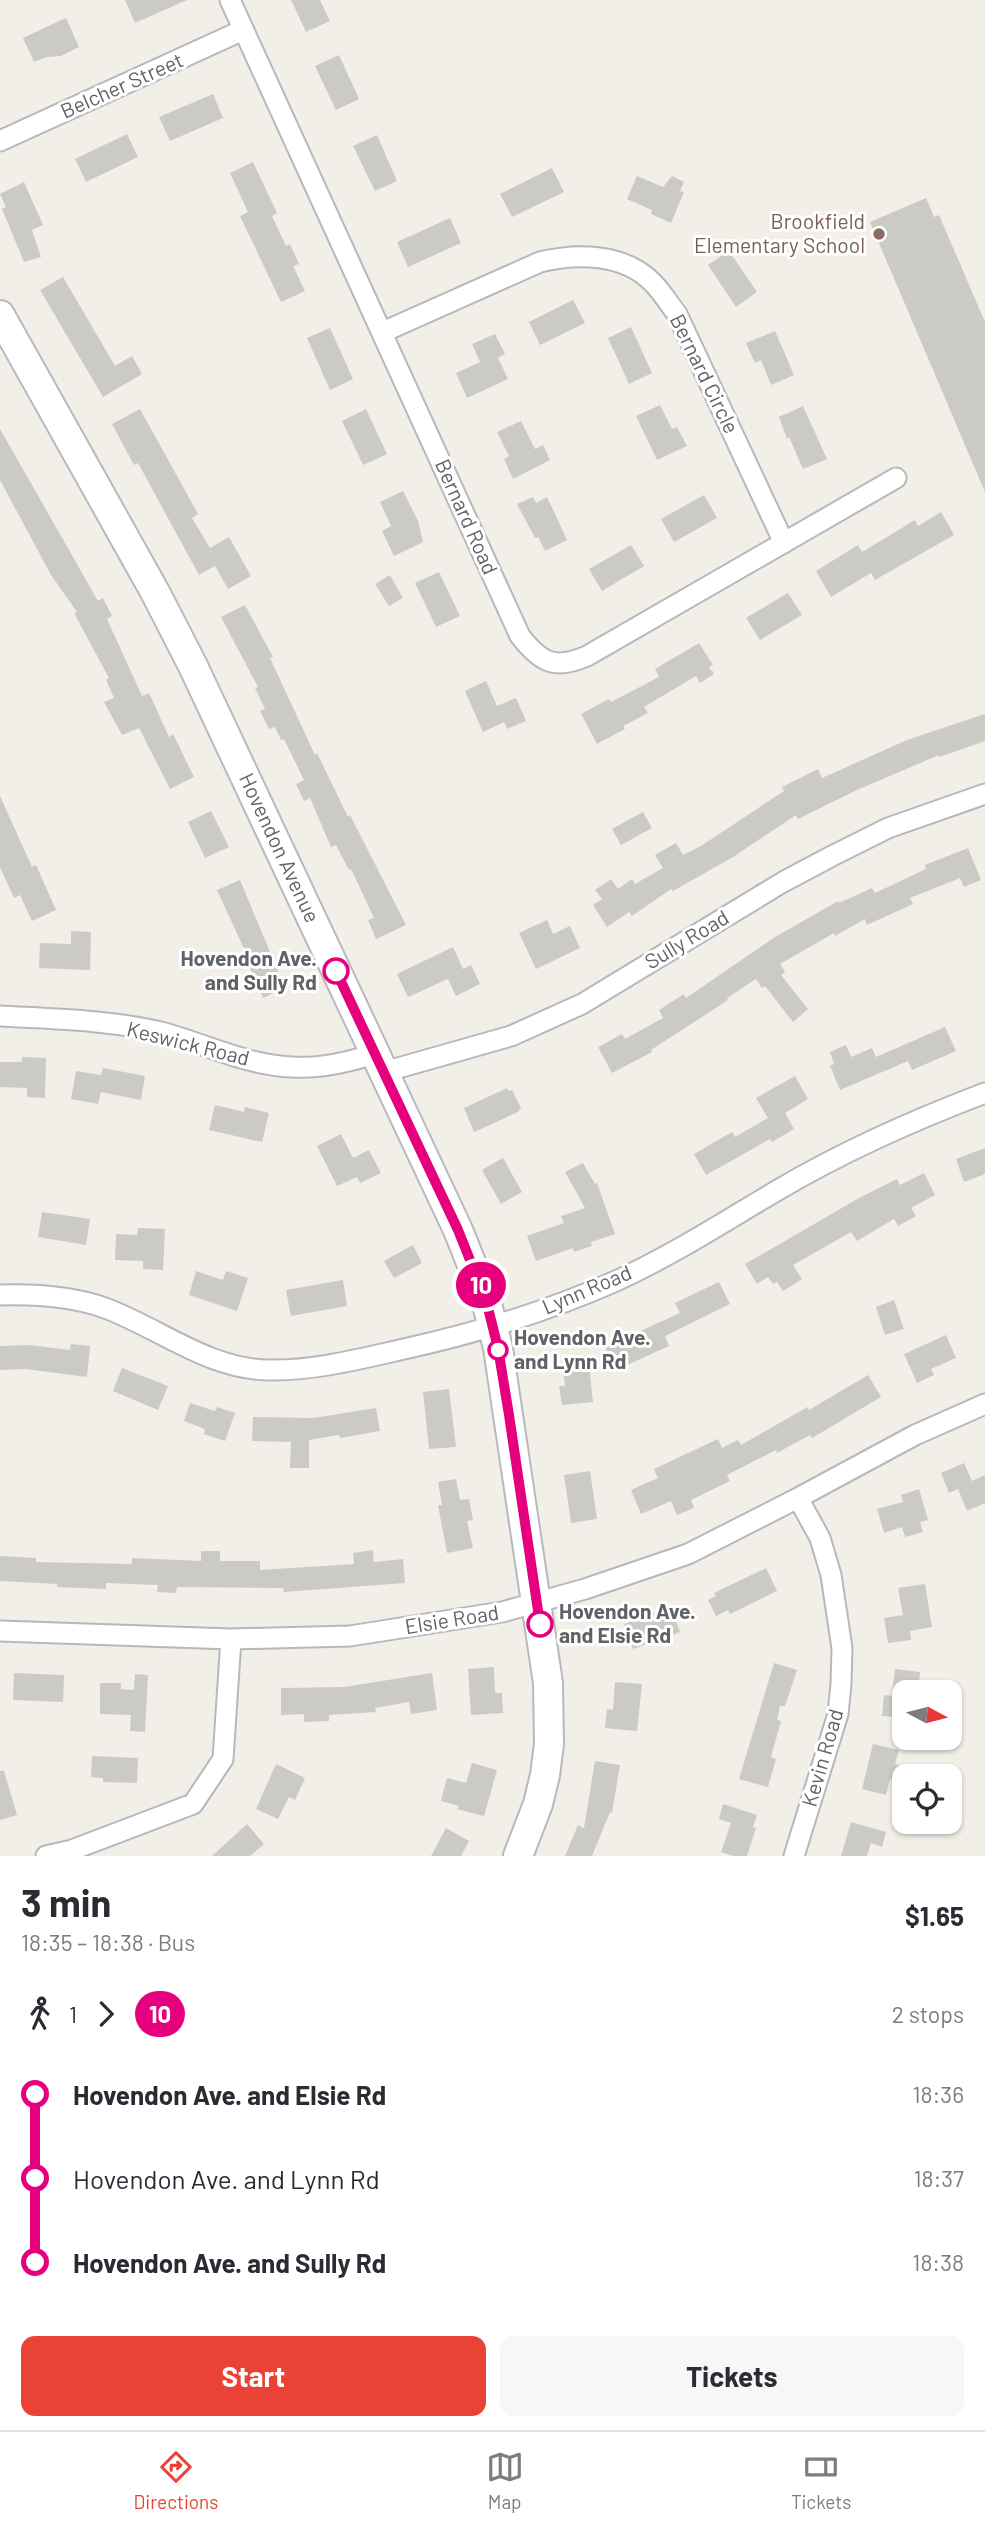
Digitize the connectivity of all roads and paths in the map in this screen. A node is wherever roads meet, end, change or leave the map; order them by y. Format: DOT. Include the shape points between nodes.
graph roads {
  1 [pos="230,0"];
  2 [pos="243,30"];
  3 [pos="0,141"];
  4 [pos="0,315"];
  5 [pos="383,332"];
  6 [pos="897,478"];
  7 [pos="784,543"];
  8 [pos="985,794"];
  9 [pos="0,1016"];
  10 [pos="380,1063"];
  11 [pos="985,1093"];
  12 [pos="0,1295"];
  13 [pos="494,1328"];
  14 [pos="985,1404"];
  15 [pos="798,1498"];
  16 [pos="537,1604"];
  17 [pos="0,1631"];
  18 [pos="231,1639"];
  19 [pos="46,1856"];
  20 [pos="519,1856"];
  21 [pos="794,1856"];
  1 -- 2 [label="street, Bernard Road"];
  2 -- 3 [label="street, Belcher Street"];
  2 -- 5 [label="street, Bernard Road"];
  4 -- 10 [label="street, Hovendon Avenue" via="155,592"];
  5 -- 7 [label="street, Bernard Circle" via="552,259 590,256 635,269 652,282 677,314"];
  5 -- 7 [label="street, Bernard Road" via="520,636 533,654 551,663 570,663 587,656"];
  6 -- 7 [label="street, Bernard Road"];
  8 -- 10 [label="street, Sully Road" via="888,828 832,856 551,1020 511,1036"];
  9 -- 10 [label="street, Keswick Road" via="82,1020 159,1032 290,1068"];
  10 -- 13 [label="street, Hovendon Avenue" via="474,1267"];
  11 -- 13 [label="street, Lynn Road" via="852,1150 615,1281"];
  12 -- 13 [label="street, Lynn Road" via="71,1299 105,1308 195,1352 267,1370 333,1364"];
  13 -- 16 [label="street, Hovendon Avenue"];
  14 -- 15 [label="street, Elsie Road" via="915,1435"];
  15 -- 16 [label="street, Elsie Road" via="688,1554"];
  15 -- 21 [label="street, Kevin Road" via="820,1538 831,1575 842,1660 838,1714"];
  16 -- 18 [label="street, Elsie Road" via="350,1636"];
  16 -- 20 [label="street, Hovendon Avenue" via="548,1683 549,1744 538,1804"];
  17 -- 18 [label="street, Elsie Road"];
  18 -- 19 [label="street" via="223,1759 193,1804"];
}
